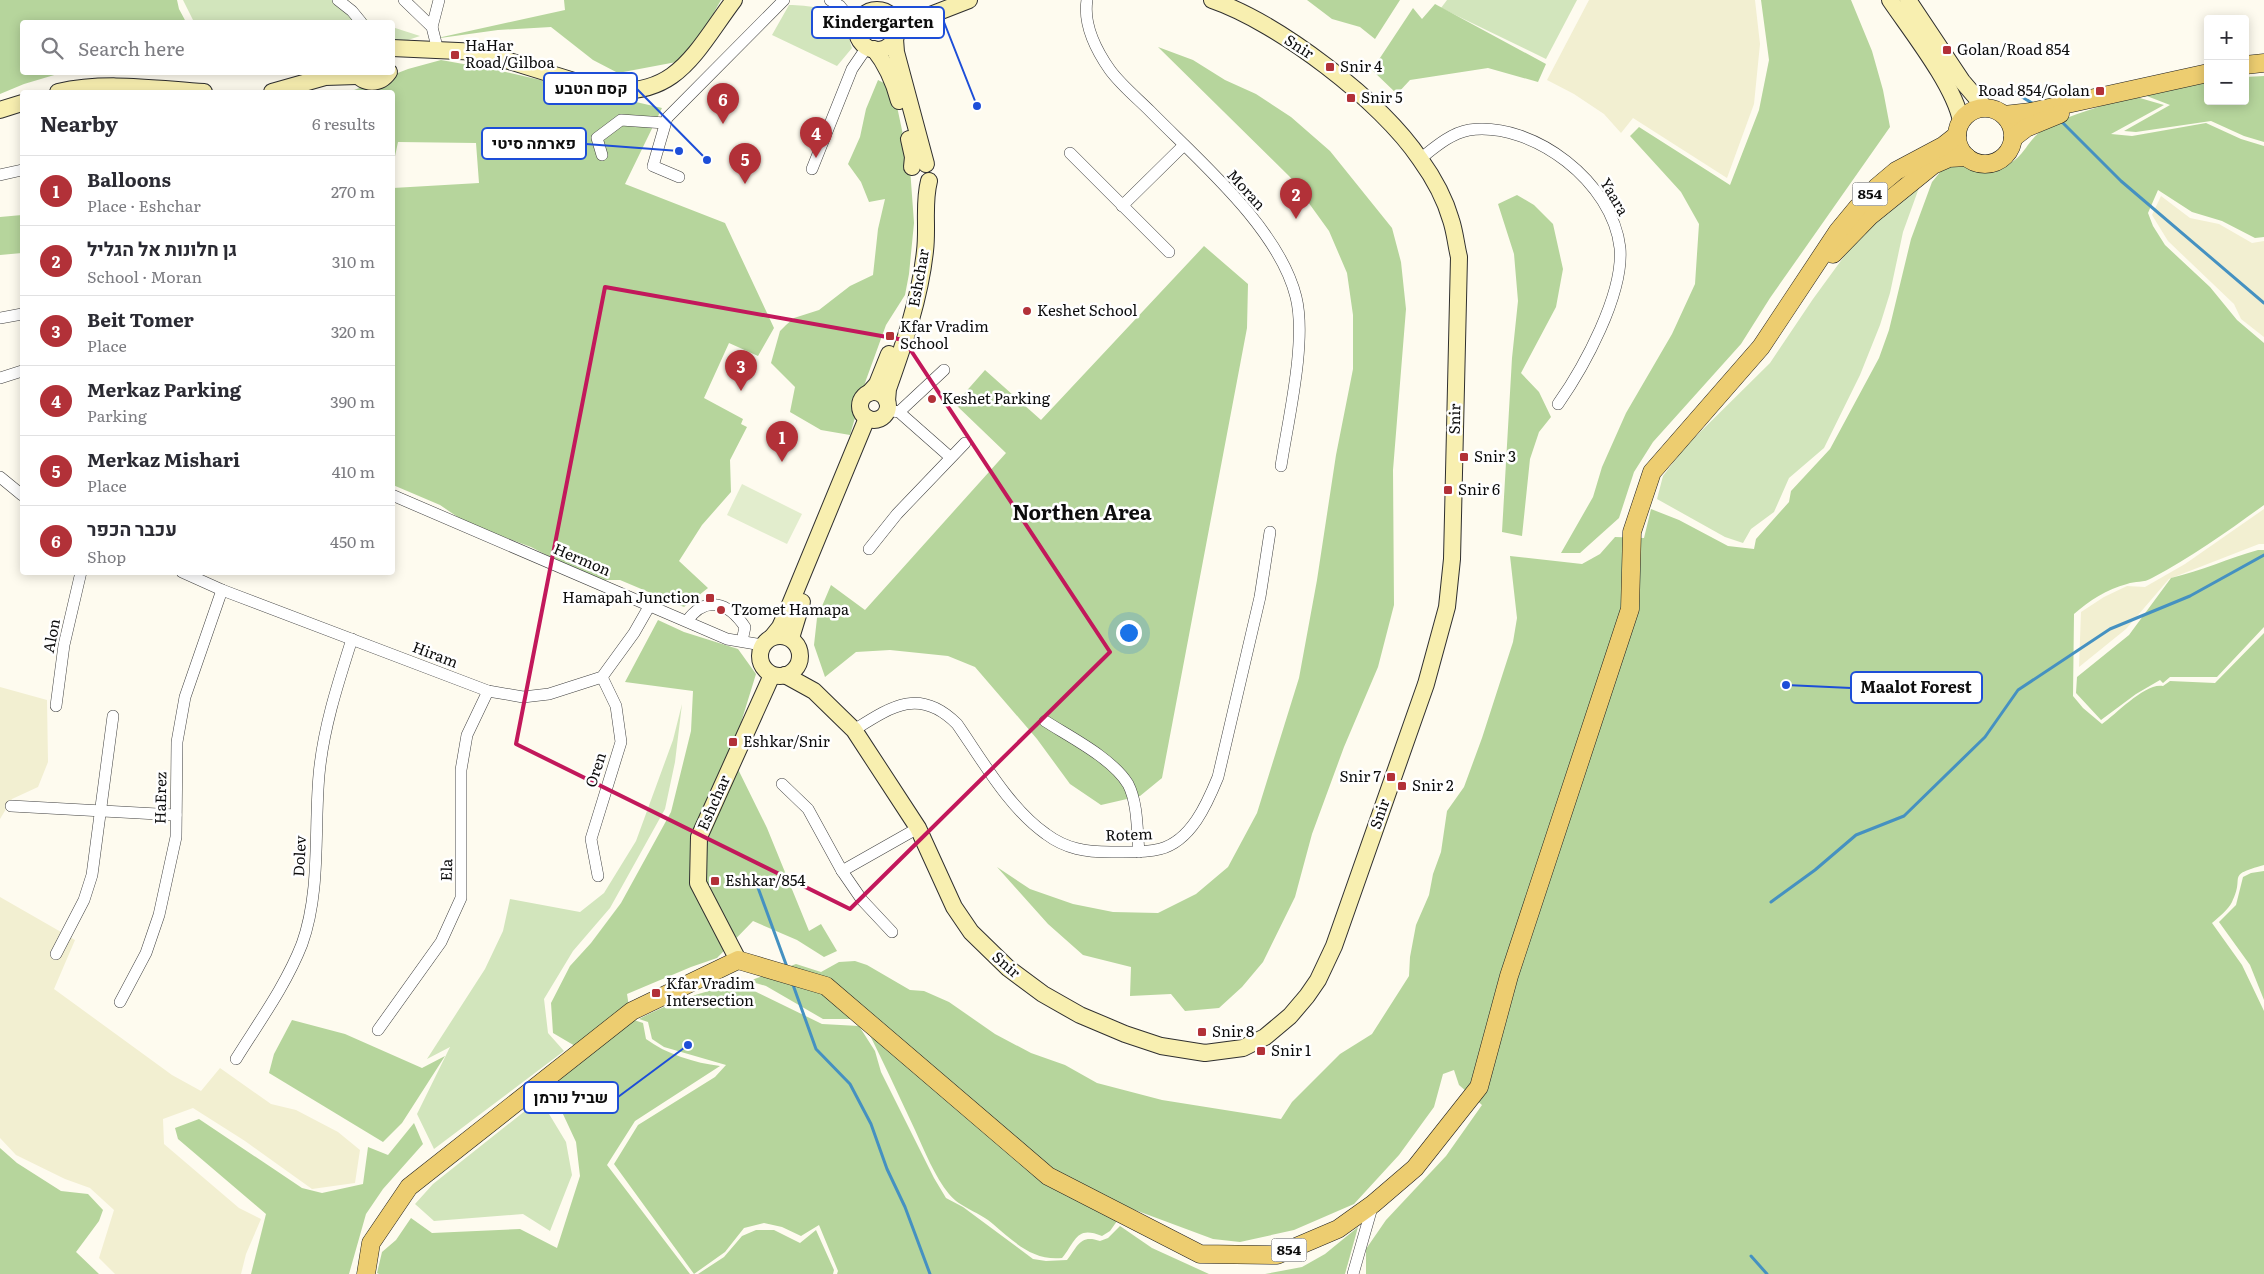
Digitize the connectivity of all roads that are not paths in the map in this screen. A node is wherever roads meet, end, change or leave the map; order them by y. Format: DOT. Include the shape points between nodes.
graph roads {
  1 [pos="338,0"];
  2 [pos="404,0"];
  3 [pos="439,0"];
  4 [pos="734,0"];
  5 [pos="784,0"];
  6 [pos="830,0"];
  7 [pos="969,0"];
  8 [pos="1087,0"];
  9 [pos="1212,0"];
  10 [pos="1890,0"];
  11 [pos="1908,0"];
  12 [pos="869,6"];
  13 [pos="884,6"];
  14 [pos="358,20"];
  15 [pos="432,27"];
  16 [pos="857,27"];
  17 [pos="896,33"];
  18 [pos="395,48"];
  19 [pos="871,48"];
  20 [pos="420,51"];
  21 [pos="438,51"];
  22 [pos="2264,63"];
  23 [pos="395,65"];
  24 [pos="2249,65"];
  25 [pos="2204,73"];
  26 [pos="328,75"];
  27 [pos="358,75"];
  28 [pos="386,75"];
  29 [pos="2161,82"];
  30 [pos="297,89"];
  31 [pos="69,90"];
  32 [pos="172,90"];
  33 [pos="20,104"];
  34 [pos="1985,108"];
  35 [pos="0,110"];
  36 [pos="2004,115"];
  37 [pos="665,123"];
  38 [pos="1959,128"];
  39 [pos="2013,138"];
  40 [pos="1184,145"];
  41 [pos="1070,153"];
  42 [pos="602,155"];
  43 [pos="1967,157"];
  44 [pos="1420,159"];
  45 [pos="812,169"];
  46 [pos="20,170"];
  47 [pos="921,174"];
  48 [pos="0,175"];
  49 [pos="679,177"];
  50 [pos="1122,206"];
  51 [pos="1169,252"];
  52 [pos="1807,279"];
  53 [pos="20,314"];
  54 [pos="0,318"];
  55 [pos="944,370"];
  56 [pos="20,372"];
  57 [pos="0,378"];
  58 [pos="869,393"];
  59 [pos="1558,404"];
  60 [pos="883,412"];
  61 [pos="965,443"];
  62 [pos="950,457"];
  63 [pos="1281,466"];
  64 [pos="0,477"];
  65 [pos="20,493"];
  66 [pos="395,496"];
  67 [pos="1270,532"];
  68 [pos="869,549"];
  69 [pos="80,575"];
  70 [pos="189,575"];
  71 [pos="222,590"];
  72 [pos="650,605"];
  73 [pos="687,621"];
  74 [pos="791,638"];
  75 [pos="352,639"];
  76 [pos="767,641"];
  77 [pos="742,642"];
  78 [pos="800,661"];
  79 [pos="778,675"];
  80 [pos="602,676"];
  81 [pos="814,690"];
  82 [pos="488,691"];
  83 [pos="56,706"];
  84 [pos="112,716"];
  85 [pos="1045,722"];
  86 [pos="854,730"];
  87 [pos="782,784"];
  88 [pos="11,806"];
  89 [pos="100,811"];
  90 [pos="176,815"];
  91 [pos="918,828"];
  92 [pos="1139,852"];
  93 [pos="842,871"];
  94 [pos="598,876"];
  95 [pos="892,932"];
  96 [pos="56,954"];
  97 [pos="738,960"];
  98 [pos="120,1002"];
  99 [pos="378,1030"];
  100 [pos="236,1059"];
  101 [pos="1373,1204"];
  102 [pos="366,1274"];
  103 [pos="1353,1274"];
  1 -- 14 [label="street"];
  2 -- 15 [label="street"];
  3 -- 15 [label="street"];
  4 -- 21 [label="main road" via="682,69 666,81 634,91 600,89 480,52"];
  5 -- 37 [label="street"];
  6 -- 16 [label="street" via="840,6"];
  7 -- 17 [label="main road"];
  8 -- 40 [label="street, Moran" via="1085,10 1090,35 1111,72"];
  9 -- 44 [label="main road, Snir" via="1274,31 1318,60 1386,118"];
  10 -- 38 [label="main road" via="1947,86 1959,110"];
  11 -- 34 [label="main road" via="1962,81"];
  12 -- 13 [label="main road" via="875,10"];
  12 -- 16 [label="main road"];
  13 -- 17 [label="main road" via="895,22"];
  15 -- 21 [label="street"];
  16 -- 19 [label="main road" via="857,35"];
  17 -- 19 [label="main road" via="886,47"];
  17 -- 47 [label="main road, Eshchar" via="896,52"];
  18 -- 20 [label="main road"];
  19 -- 45 [label="street" via="852,69"];
  19 -- 47 [label="main road, Eshchar" via="881,58 896,88 913,158"];
  20 -- 21 [label="main road"];
  20 -- 23 [label="main road" via="404,57"];
  22 -- 24 [label="main road"];
  25 -- 29 [label="main road, 854"];
  26 -- 30 [label="main road"];
  27 -- 28 [label="main road" via="368,82 381,80"];
  29 -- 36 [label="main road, 854" via="2031,112"];
  29 -- 39 [label="main road, 854" via="2084,105 2026,128"];
  31 -- 32 [label="main road" via="108,86"];
  33 -- 35 [label="main road"];
  34 -- 36 [label="main road, 854"];
  34 -- 38 [label="main road, 854" via="1969,113"];
  36 -- 39 [label="main road" via="2012,128"];
  37 -- 42 [label="street" via="621,120 597,138"];
  37 -- 49 [label="street" via="653,166"];
  38 -- 43 [label="main road" via="1958,144"];
  38 -- 52 [label="main road, 854" via="1943,146 1896,172 1877,187 1838,231"];
  39 -- 43 [label="main road, 854" via="2011,147 1998,161 1978,163"];
  40 -- 50 [label="street"];
  40 -- 63 [label="street, Moran" via="1266,236 1286,269 1296,297 1299,323 1297,363"];
  41 -- 50 [label="street"];
  43 -- 52 [label="main road, 854" via="1948,158 1910,182 1870,216"];
  44 -- 59 [label="street, Yaara" via="1438,144 1467,130 1493,129 1520,136 1579,171 1596,189 1612,217 1620,248 1611,306 1574,382"];
  44 -- 91 [label="main road, Snir" via="1451,220 1459,257 1452,541 1447,607 1426,684 1334,946 1308,996 1265,1036 1243,1048 1205,1053 1162,1046 1080,1015 1043,994 1008,968 971,932 954,907"];
  46 -- 48 [label="street"];
  47 -- 58 [label="main road, Eshchar" via="916,248 904,314 881,375"];
  47 -- 60 [label="main road, Eshchar" via="925,196 922,274"];
  50 -- 51 [label="street"];
  52 -- 101 [label="main road, 854" via="1761,347 1652,472 1632,532 1630,609 1509,976 1479,1088 1415,1168"];
  53 -- 54 [label="street"];
  55 -- 60 [label="street"];
  56 -- 57 [label="street"];
  58 -- 60 [label="main road" via="877,393"];
  58 -- 60 [label="main road, Eshchar" via="860,403 861,412"];
  60 -- 62 [label="street"];
  60 -- 74 [label="main road, Eshchar" via="807,588"];
  60 -- 76 [label="main road, Eshchar" via="780,627"];
  61 -- 62 [label="street"];
  62 -- 68 [label="street"];
  64 -- 65 [label="street"];
  66 -- 72 [label="street, Hermon"];
  67 -- 92 [label="street, Rotem" via="1260,597 1218,777 1210,798 1199,816 1175,842 1161,849"];
  69 -- 83 [label="street, Alon" via="64,645"];
  70 -- 71 [label="street, Hiram"];
  71 -- 75 [label="street, Hiram"];
  71 -- 90 [label="street, HaErez" via="185,697 177,742"];
  72 -- 73 [label="street, Hermon"];
  72 -- 80 [label="street"];
  73 -- 77 [label="street, Hermon" via="727,639"];
  73 -- 77 [label="street" via="702,606 716,604 738,618 744,628"];
  74 -- 76 [label="main road" via="785,636"];
  74 -- 78 [label="main road" via="799,648"];
  75 -- 82 [label="street, Hiram"];
  75 -- 100 [label="street, Dolev" via="338,682 319,774 314,876 302,943 285,978"];
  76 -- 77 [label="street, Hermon"];
  76 -- 79 [label="main road" via="759,656 760,662 767,672"];
  78 -- 79 [label="main road" via="792,672"];
  78 -- 81 [label="main road, Snir"];
  79 -- 81 [label="main road, Snir"];
  79 -- 97 [label="main road, Eshchar" via="699,837 698,883"];
  80 -- 82 [label="street, Hiram" via="549,694 524,697"];
  80 -- 94 [label="street, Oren" via="616,706 621,742 591,838"];
  81 -- 86 [label="main road, Snir"];
  82 -- 99 [label="street, Ela" via="467,736 461,770 461,898 441,942"];
  84 -- 89 [label="street"];
  85 -- 92 [label="street" via="1095,753 1128,784"];
  86 -- 91 [label="main road, Snir"];
  86 -- 92 [label="street, Rotem" via="887,708 908,702 929,704 945,712 957,724 1020,810 1045,834 1064,846 1087,852"];
  87 -- 93 [label="street" via="808,809"];
  88 -- 89 [label="street"];
  89 -- 90 [label="street"];
  89 -- 96 [label="street" via="92,875 84,900"];
  90 -- 98 [label="street, HaErez" via="176,837 159,915 146,954"];
  91 -- 93 [label="street"];
  93 -- 95 [label="street" via="862,900"];
  97 -- 101 [label="main road, 854" via="826,986 1048,1176 1200,1254 1277,1255 1338,1229"];
  97 -- 102 [label="main road" via="632,1011 409,1188 371,1243"];
  101 -- 103 [label="street"];
}
